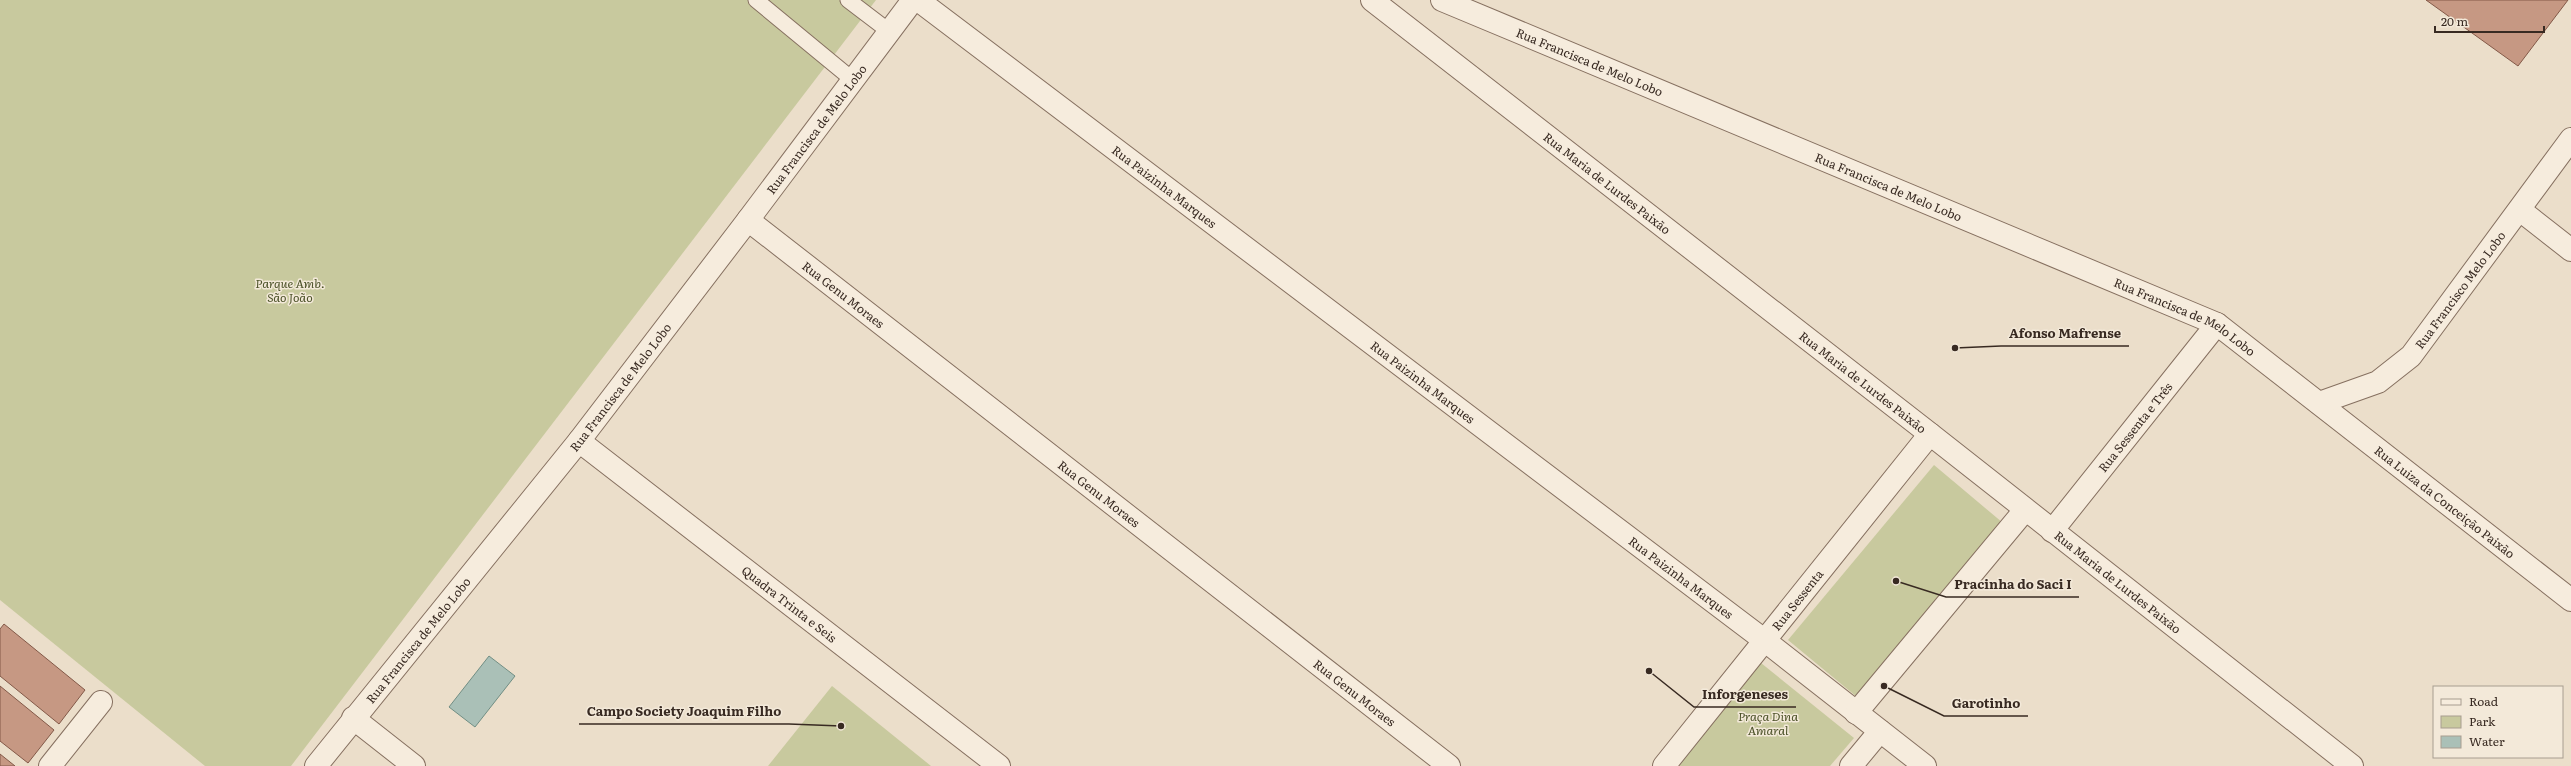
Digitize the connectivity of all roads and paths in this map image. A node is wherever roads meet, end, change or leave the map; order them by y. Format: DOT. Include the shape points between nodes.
graph roads {
  1 [pos="756,0"];
  2 [pos="848,0"];
  3 [pos="913,0"];
  4 [pos="918,0"];
  5 [pos="1372,0"];
  6 [pos="1442,0"];
  7 [pos="890,32"];
  8 [pos="853,80"];
  9 [pos="2571,139"];
  10 [pos="2520,210"];
  11 [pos="748,220"];
  12 [pos="2571,250"];
  13 [pos="2217,324"];
  14 [pos="2319,402"];
  15 [pos="1930,434"];
  16 [pos="579,441"];
  17 [pos="2025,510"];
  18 [pos="2052,531"];
  19 [pos="2571,600"];
  20 [pos="1764,640"];
  21 [pos="101,702"];
  22 [pos="1856,713"];
  23 [pos="353,718"];
  24 [pos="1880,731"];
  25 [pos="50,766"];
  26 [pos="316,766"];
  27 [pos="414,766"];
  28 [pos="999,766"];
  29 [pos="1449,766"];
  30 [pos="1664,766"];
  31 [pos="1851,766"];
  32 [pos="1925,766"];
  33 [pos="2352,766"];
  1 -- 8 [label="lane"];
  2 -- 7 [label="lane"];
  3 -- 7 [label="street, Rua Francisca de Melo Lobo"];
  4 -- 20 [label="street, Rua Paizinha Marques"];
  5 -- 15 [label="street, Rua Maria de Lurdes Paixão"];
  6 -- 13 [label="street, Rua Francisca de Melo Lobo"];
  7 -- 8 [label="street, Rua Francisca de Melo Lobo"];
  8 -- 11 [label="street, Rua Francisca de Melo Lobo"];
  9 -- 10 [label="street, Rua Francisco Melo Lobo"];
  10 -- 12 [label="street"];
  10 -- 14 [label="street, Rua Francisco Melo Lobo" via="2411,356 2378,382"];
  11 -- 16 [label="street, Rua Francisca de Melo Lobo"];
  11 -- 29 [label="street, Rua Genu Moraes"];
  13 -- 14 [label="street, Rua Francisca de Melo Lobo"];
  13 -- 18 [label="street, Rua Sessenta e Três"];
  14 -- 19 [label="street, Rua Luiza da Conceição Paixão"];
  15 -- 17 [label="street, Rua Maria de Lurdes Paixão"];
  15 -- 20 [label="street, Rua Sessenta"];
  16 -- 23 [label="street, Rua Francisca de Melo Lobo"];
  16 -- 28 [label="street, Quadra Trinta e Seis"];
  17 -- 18 [label="street, Rua Maria de Lurdes Paixão"];
  17 -- 22 [label="street"];
  18 -- 33 [label="street, Rua Maria de Lurdes Paixão"];
  20 -- 22 [label="street, Rua Paizinha Marques"];
  20 -- 30 [label="street, Rua Sessenta"];
  21 -- 25 [label="street"];
  22 -- 24 [label="street, Rua Paizinha Marques"];
  23 -- 26 [label="street, Rua Francisca de Melo Lobo"];
  23 -- 27 [label="street"];
  24 -- 31 [label="street"];
  24 -- 32 [label="street, Rua Paizinha Marques"];
}
